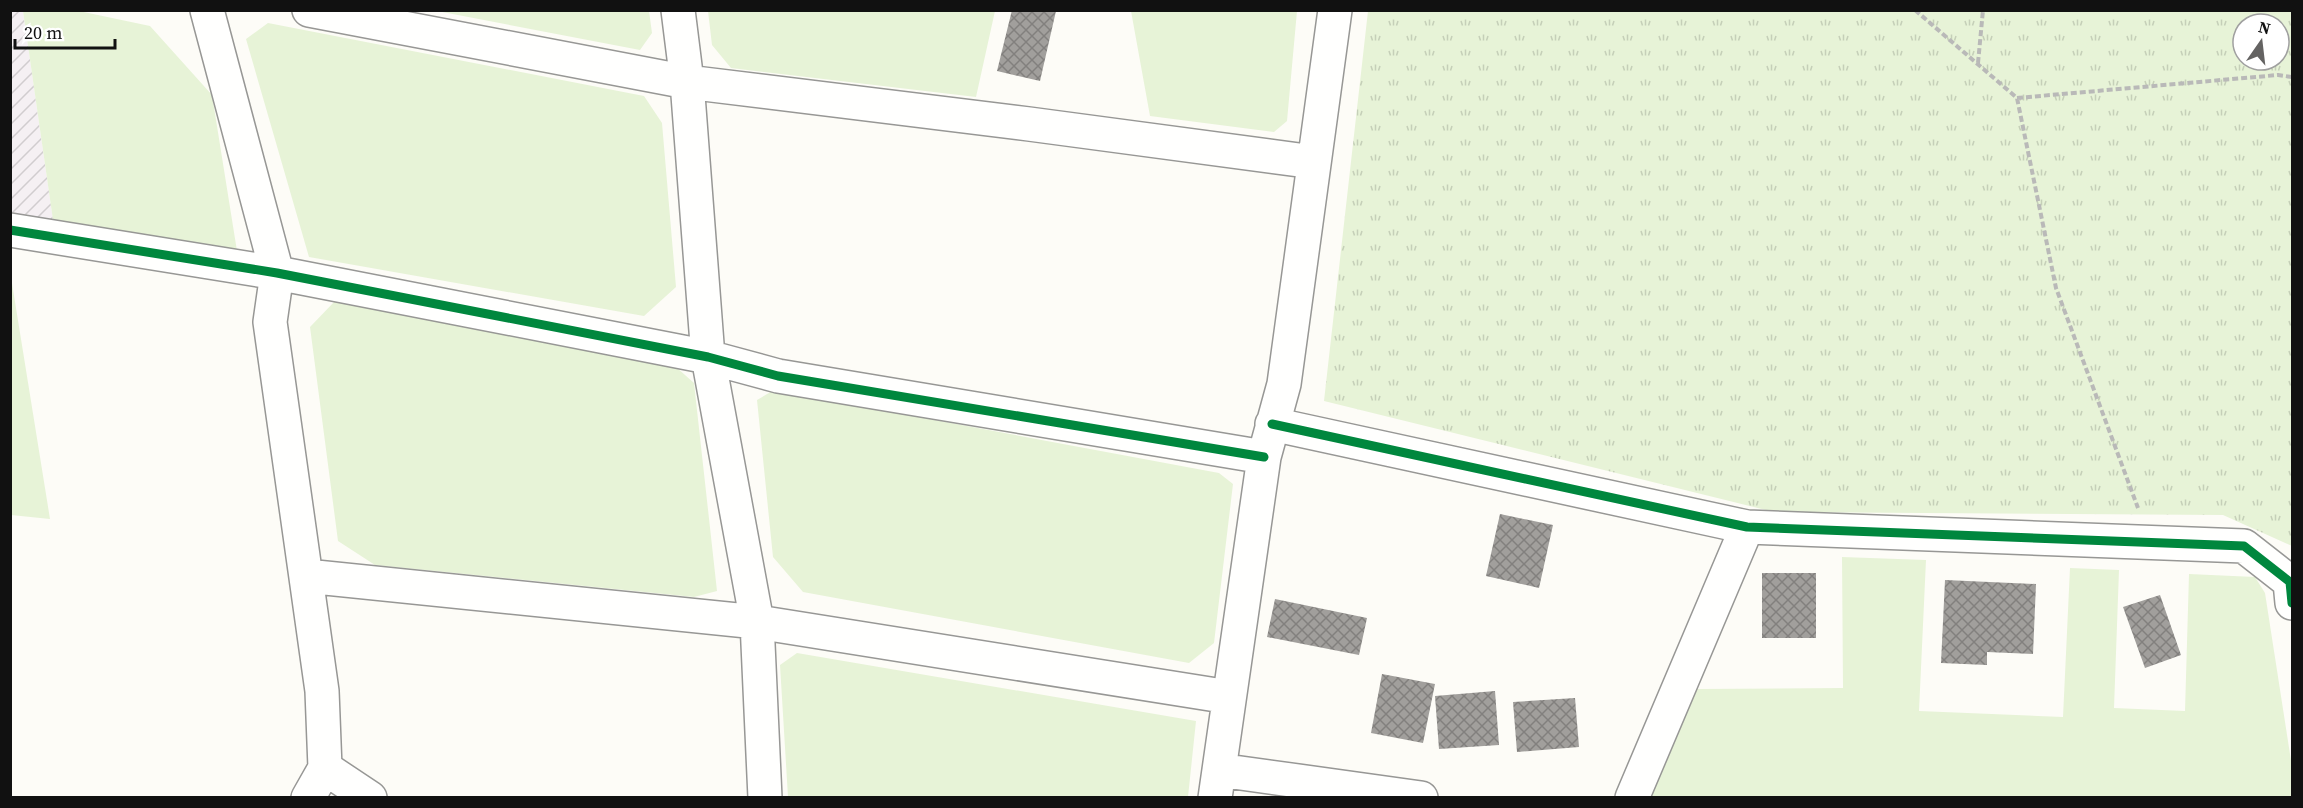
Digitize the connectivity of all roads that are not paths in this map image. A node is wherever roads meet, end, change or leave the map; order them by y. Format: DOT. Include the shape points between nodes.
graph roads {
  1 [pos="207,10"];
  2 [pos="309,10"];
  3 [pos="678,10"];
  4 [pos="1335,10"];
  5 [pos="687,82"];
  6 [pos="1314,162"];
  7 [pos="10,231"];
  8 [pos="277,273"];
  9 [pos="708,357"];
  10 [pos="1272,424"];
  11 [pos="1264,457"];
  12 [pos="1747,527"];
  13 [pos="306,576"];
  14 [pos="2292,603"];
  15 [pos="757,622"];
  16 [pos="1229,697"];
  17 [pos="325,768"];
  18 [pos="1217,784"];
  19 [pos="308,798"];
  20 [pos="370,798"];
  21 [pos="765,798"];
  22 [pos="1421,798"];
  23 [pos="1632,798"];
  1 -- 8 [label="street"];
  2 -- 5 [label="street"];
  3 -- 5 [label="street"];
  4 -- 6 [label="street"];
  5 -- 6 [label="street"];
  5 -- 9 [label="street"];
  6 -- 10 [label="street" via="1284,384"];
  7 -- 8 [label="street"];
  8 -- 9 [label="street"];
  8 -- 13 [label="street" via="270,322"];
  9 -- 11 [label="street" via="778,376"];
  9 -- 15 [label="street"];
  10 -- 11 [label="street"];
  10 -- 12 [label="street"];
  11 -- 16 [label="street"];
  12 -- 14 [label="street" via="2244,546 2290,582"];
  12 -- 23 [label="street"];
  13 -- 15 [label="street"];
  13 -- 17 [label="street" via="322,691"];
  15 -- 16 [label="street"];
  15 -- 21 [label="street"];
  16 -- 18 [label="street"];
  17 -- 19 [label="street"];
  17 -- 20 [label="street"];
  18 -- 22 [label="street"];
}
